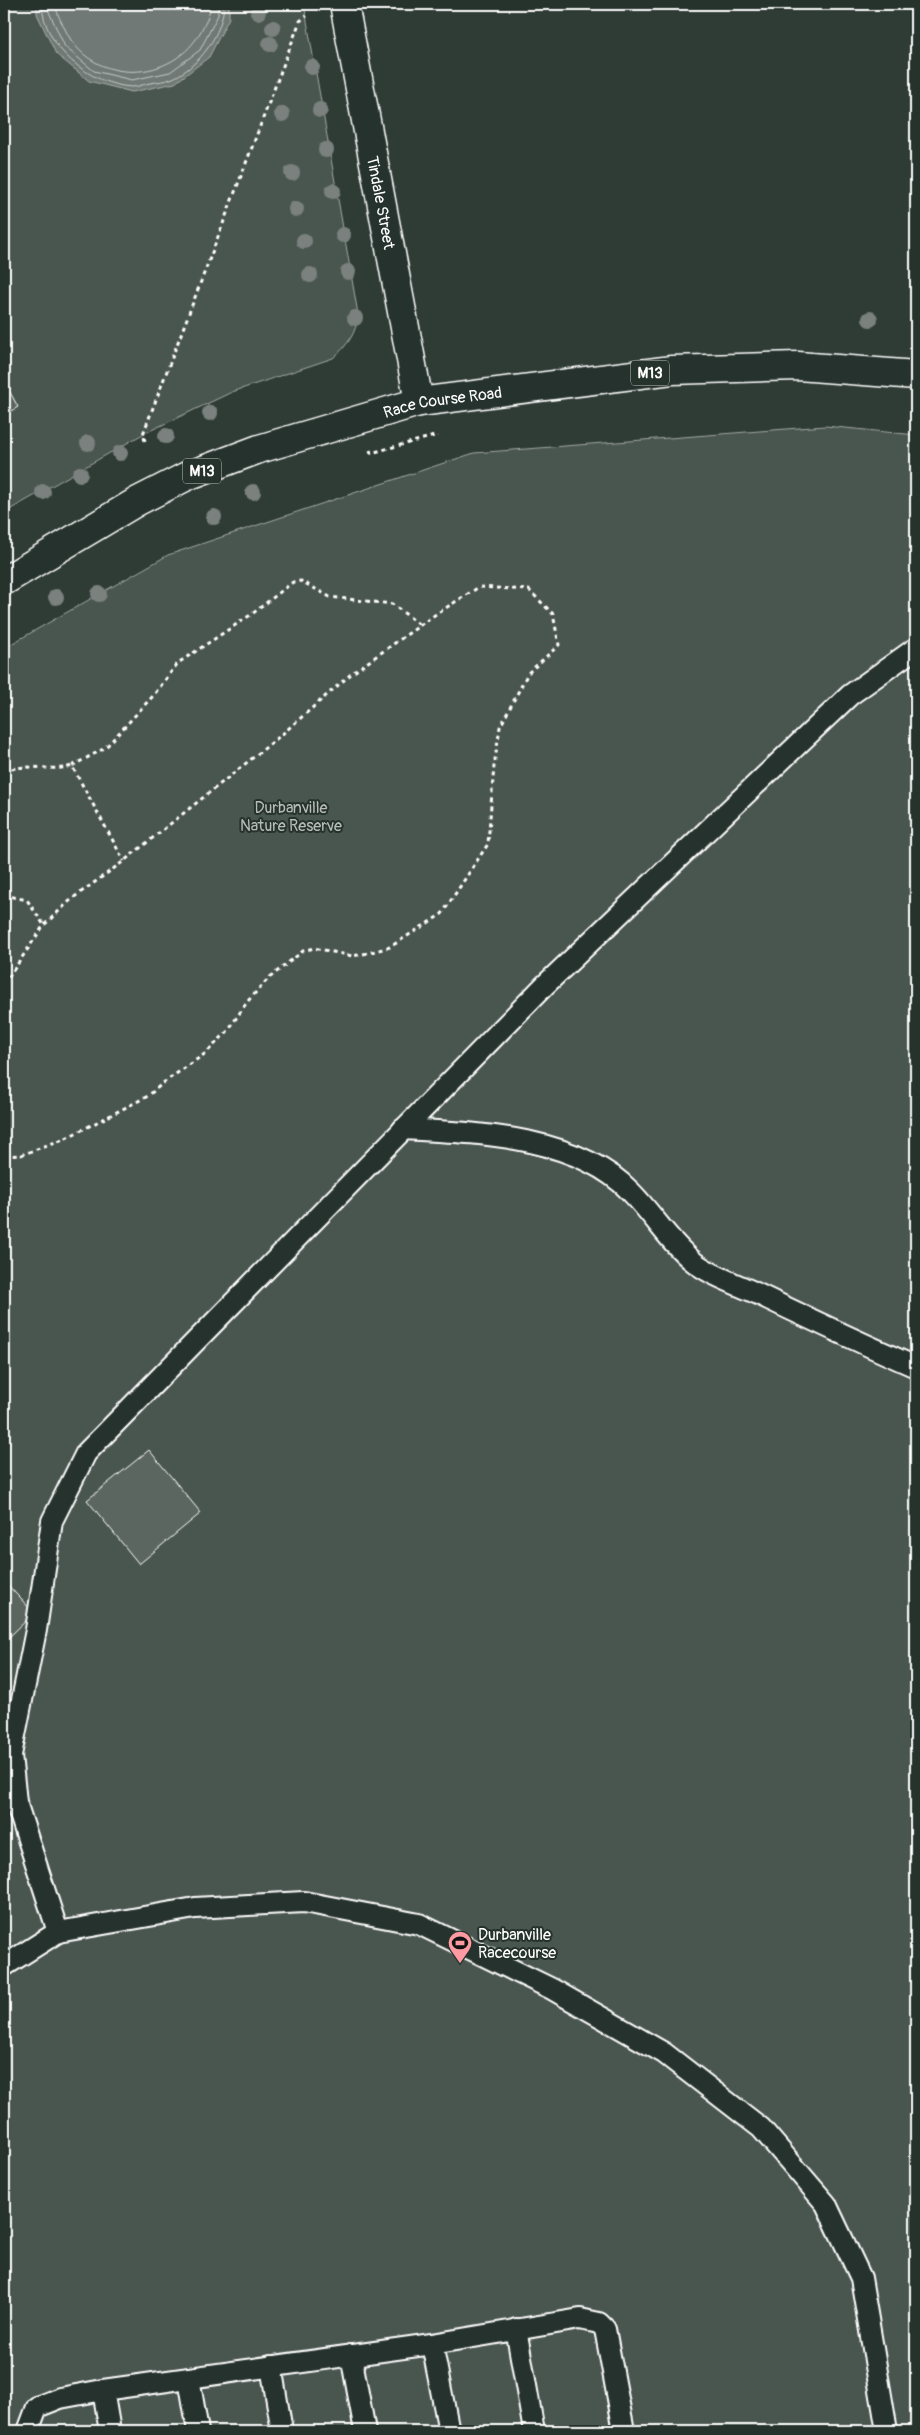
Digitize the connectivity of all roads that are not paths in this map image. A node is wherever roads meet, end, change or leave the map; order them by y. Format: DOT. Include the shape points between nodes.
graph roads {
  1 [pos="344,4"];
  2 [pos="916,376"];
  3 [pos="419,402"];
  4 [pos="4,581"];
  5 [pos="916,648"];
  6 [pos="402,1129"];
  7 [pos="916,1367"];
  8 [pos="58,1932"];
  9 [pos="4,1966"];
  10 [pos="516,2328"];
  11 [pos="432,2344"];
  12 [pos="351,2355"];
  13 [pos="271,2366"];
  14 [pos="189,2378"];
  15 [pos="102,2390"];
  16 [pos="28,2431"];
  17 [pos="110,2431"];
  18 [pos="198,2431"];
  19 [pos="282,2431"];
  20 [pos="365,2431"];
  21 [pos="448,2431"];
  22 [pos="534,2431"];
  23 [pos="624,2431"];
  24 [pos="887,2431"];
  1 -- 3 [label="main road, Tindale Street"];
  2 -- 3 [label="main road, Race Course Road / M13" via="798,366 672,370"];
  3 -- 4 [label="main road, Race Course Road / M13" via="259,449 187,476 138,500"];
  5 -- 6 [label="lane" via="850,695 545,985"];
  6 -- 7 [label="lane" via="482,1133 553,1148 597,1165 630,1191 694,1263"];
  6 -- 8 [label="lane" via="86,1453 52,1521 36,1630 11,1755 16,1802"];
  8 -- 9 [label="lane"];
  8 -- 24 [label="lane" via="195,1908 304,1902 419,1924 552,1988 664,2053 761,2128 826,2204 861,2278"];
  10 -- 11 [label="lane"];
  10 -- 22 [label="lane"];
  10 -- 23 [label="lane" via="580,2319 599,2323 609,2344"];
  11 -- 12 [label="lane"];
  11 -- 21 [label="lane"];
  12 -- 13 [label="lane"];
  12 -- 20 [label="lane"];
  13 -- 14 [label="lane"];
  13 -- 19 [label="lane"];
  14 -- 15 [label="lane"];
  14 -- 18 [label="lane"];
  15 -- 16 [label="lane" via="37,2406"];
  15 -- 17 [label="lane"];
}
